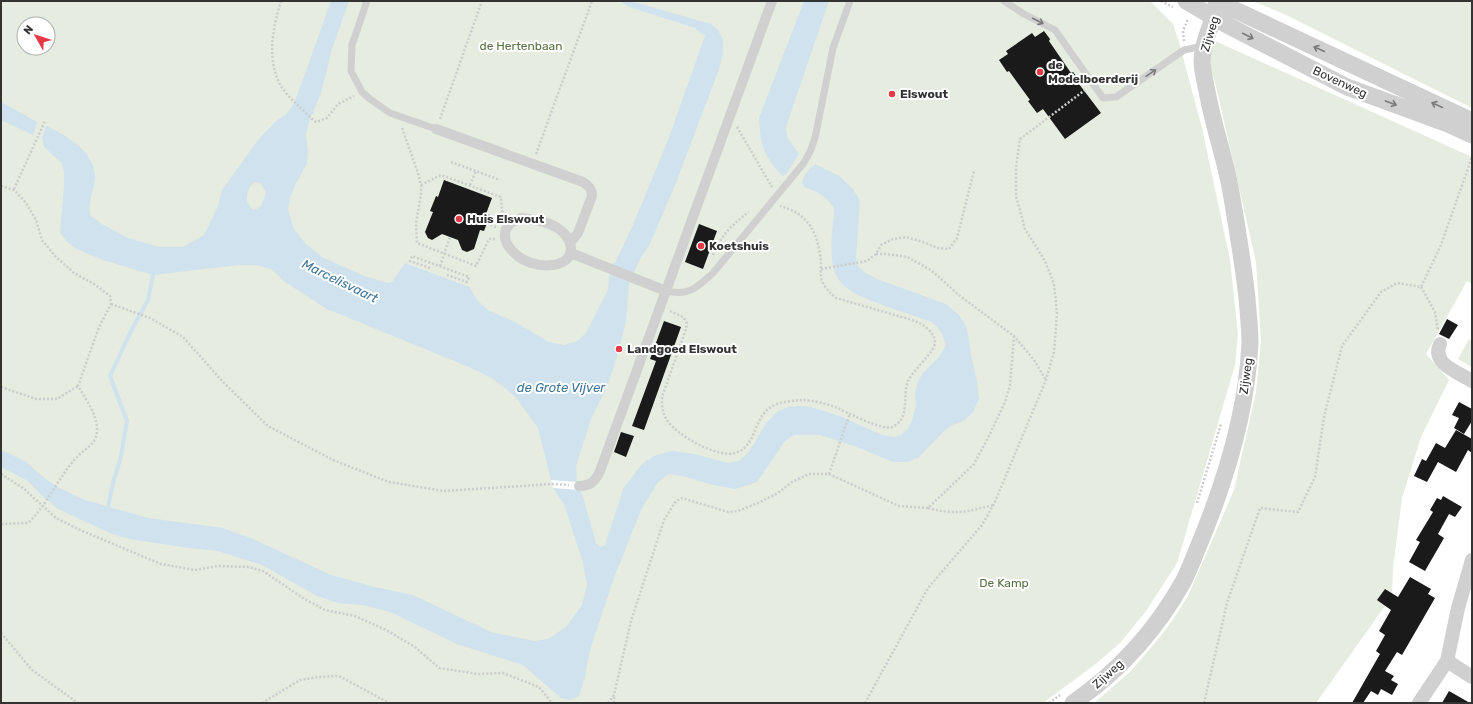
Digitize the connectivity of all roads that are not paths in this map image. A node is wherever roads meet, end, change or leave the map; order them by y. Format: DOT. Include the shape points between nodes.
graph roads {
  1 [pos="367,1"];
  2 [pos="772,1"];
  3 [pos="850,1"];
  4 [pos="1004,1"];
  5 [pos="1217,7"];
  6 [pos="1188,8"];
  7 [pos="1204,46"];
  8 [pos="1472,121"];
  9 [pos="436,129"];
  10 [pos="1472,135"];
  11 [pos="570,248"];
  12 [pos="666,291"];
  13 [pos="1440,344"];
  14 [pos="1472,381"];
  15 [pos="578,486"];
  16 [pos="1472,560"];
  17 [pos="1447,661"];
  18 [pos="1472,677"];
  19 [pos="1069,697"];
  20 [pos="1419,703"];
  1 -- 9 [label="lane" via="352,45 350,70 362,92 370,100 390,113"];
  2 -- 12 [label="street"];
  3 -- 12 [label="lane" via="833,48 822,109 804,164 713,273 698,286 684,293"];
  4 -- 7 [label="lane, one-way" via="1055,30 1103,98 1116,97 1184,50"];
  5 -- 6 [label="street"];
  5 -- 7 [label="street, Zijweg"];
  8 -- 5 [label="street, Bovenweg, one-way"];
  5 -- 10 [label="street, Bovenweg, one-way" via="1347,87"];
  7 -- 19 [label="street, Zijweg" via="1202,63 1230,188 1249,320 1247,373 1237,427 1222,481 1184,581 1159,620 1132,652 1108,675"];
  9 -- 11 [label="street" via="588,186 592,190 592,196"];
  11 -- 11 [label="street" via="568,237 559,228 546,222 521,218 511,223 506,230 505,240 508,246 529,262 545,266 565,262"];
  11 -- 12 [label="street"];
  12 -- 15 [label="street" via="597,478 589,485"];
  13 -- 14 [label="street" via="1437,351 1442,363"];
  16 -- 17 [label="street" via="1458,608"];
  17 -- 18 [label="street"];
  17 -- 20 [label="street"];
}
